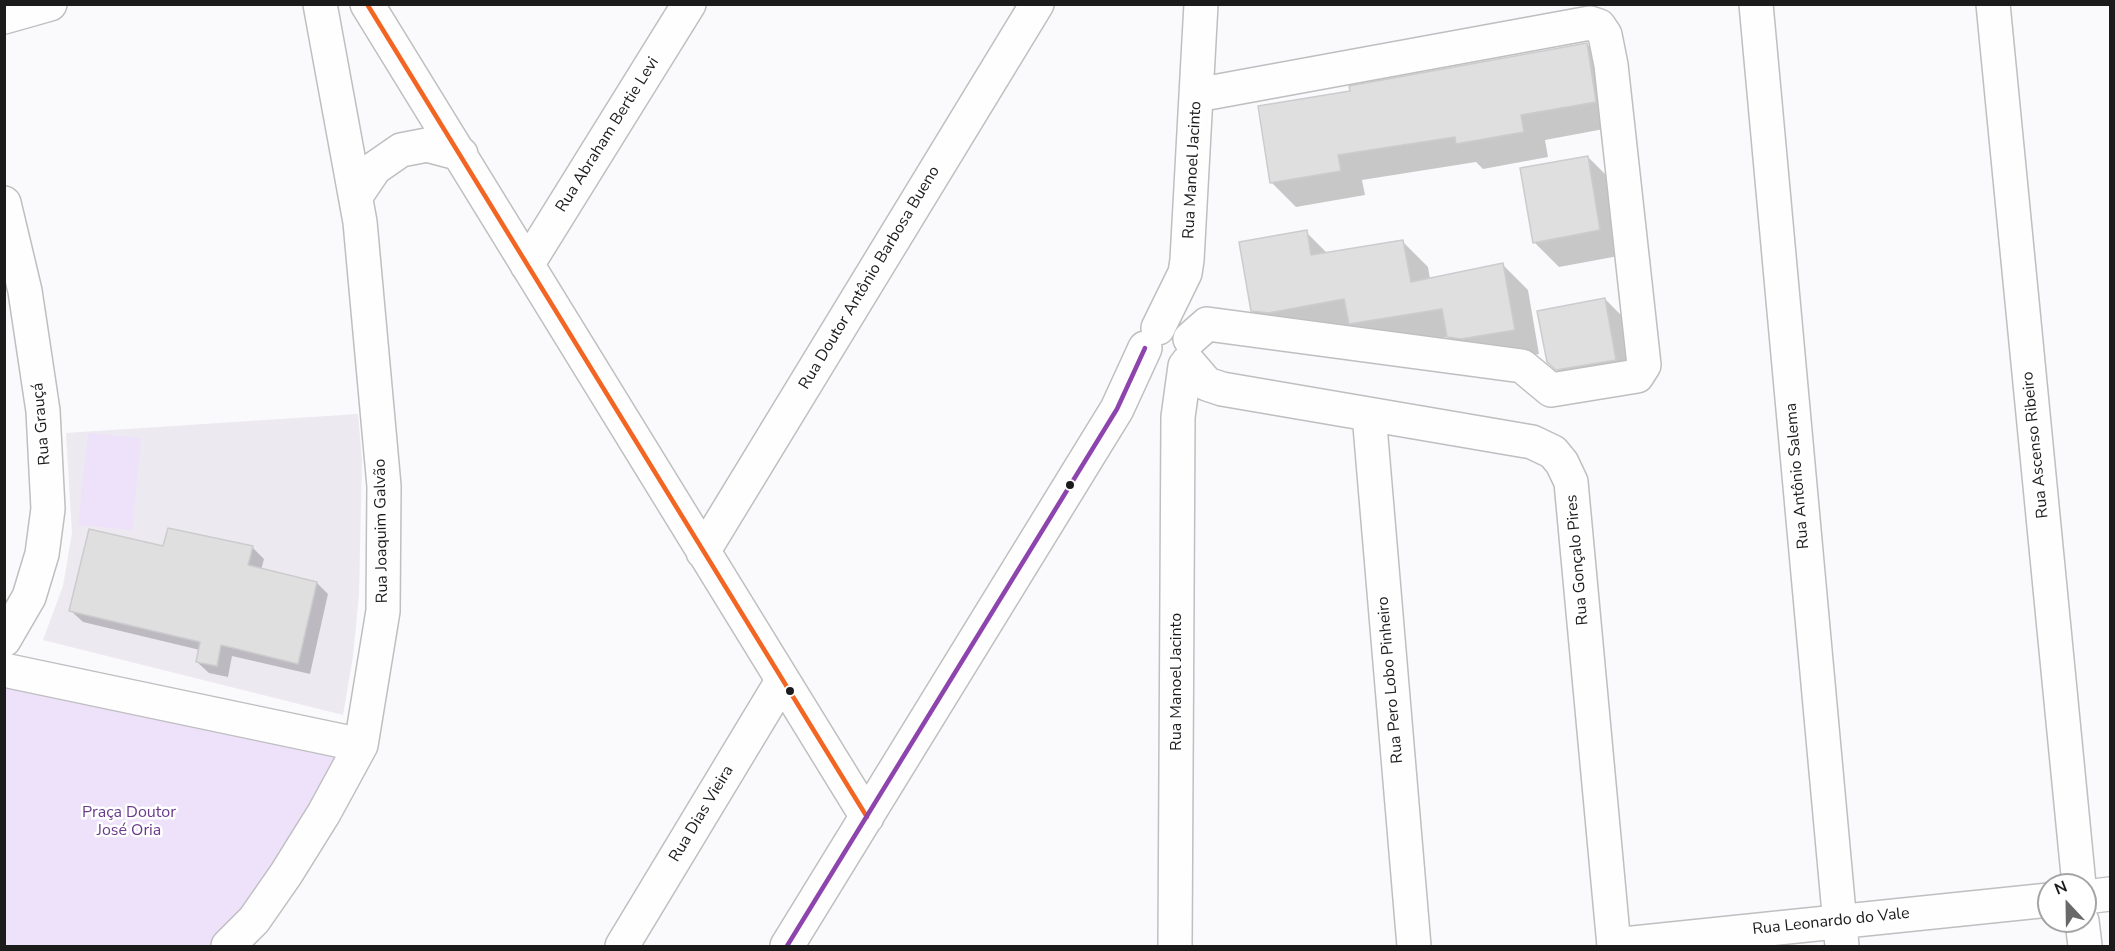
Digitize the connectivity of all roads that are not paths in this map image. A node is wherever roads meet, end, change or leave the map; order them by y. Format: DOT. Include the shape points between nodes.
graph roads {
  1 [pos="50,4"];
  2 [pos="320,4"];
  3 [pos="367,4"];
  4 [pos="688,4"];
  5 [pos="1038,4"];
  6 [pos="1756,4"];
  7 [pos="1993,4"];
  8 [pos="1203,5"];
  9 [pos="4,17"];
  10 [pos="1197,94"];
  11 [pos="461,154"];
  12 [pos="356,196"];
  13 [pos="4,203"];
  14 [pos="527,265"];
  15 [pos="1152,338"];
  16 [pos="1180,362"];
  17 [pos="1117,409"];
  18 [pos="1369,414"];
  19 [pos="703,552"];
  20 [pos="4,640"];
  21 [pos="4,670"];
  22 [pos="782,681"];
  23 [pos="361,745"];
  24 [pos="867,817"];
  25 [pos="2078,873"];
  26 [pos="2037,902"];
  27 [pos="1840,934"];
  28 [pos="228,946"];
  29 [pos="622,946"];
  30 [pos="787,946"];
  31 [pos="1175,946"];
  32 [pos="1414,946"];
  33 [pos="1614,946"];
  1 -- 9 [label="street"];
  2 -- 12 [label="street, Rua Joaquim Galvão"];
  3 -- 11 [label="street"];
  4 -- 14 [label="street, Rua Abraham Bertie Levi"];
  5 -- 19 [label="street, Rua Doutor Antônio Barbosa Bueno"];
  6 -- 27 [label="street, Rua Antônio Salema"];
  7 -- 25 [label="street, Rua Ascenso Ribeiro"];
  8 -- 10 [label="street, Rua Manoel Jacinto"];
  10 -- 15 [label="street, Rua Manoel Jacinto" via="1185,273"];
  10 -- 16 [label="street" via="1590,23 1599,26 1605,35 1611,65 1644,365 1637,376 1551,390 1522,366 1207,324"];
  11 -- 12 [label="street" via="427,146 400,150 375,168"];
  11 -- 14 [label="street"];
  12 -- 23 [label="street, Rua Joaquim Galvão" via="384,486 383,611"];
  13 -- 20 [label="street, Rua Grauçá" via="25,291 43,411 48,509 42,554 29,597"];
  14 -- 19 [label="street"];
  15 -- 16 [label="street, Rua Gonçalo Pires" via="1149,362 1154,368"];
  15 -- 16 [label="street" via="1173,326 1185,333"];
  15 -- 17 [label="street, Rua Manoel Jacinto"];
  16 -- 17 [label="street" via="1136,390"];
  16 -- 18 [label="street, Rua Gonçalo Pires" via="1207,384 1222,389"];
  16 -- 31 [label="street, Rua Manoel Jacinto"];
  17 -- 24 [label="street"];
  18 -- 32 [label="street, Rua Pero Lobo Pinheiro"];
  18 -- 33 [label="street, Rua Gonçalo Pires" via="1532,442 1552,452 1571,482"];
  19 -- 22 [label="street"];
  21 -- 23 [label="street"];
  22 -- 24 [label="street"];
  22 -- 29 [label="street, Rua Dias Vieira"];
  23 -- 28 [label="street, Rua Joaquim Galvão" via="286,874 254,920"];
  24 -- 30 [label="street"];
  26 -- 27 [label="street, Rua Leonardo do Vale"];
  27 -- 33 [label="street, Rua Leonardo do Vale"];
}
